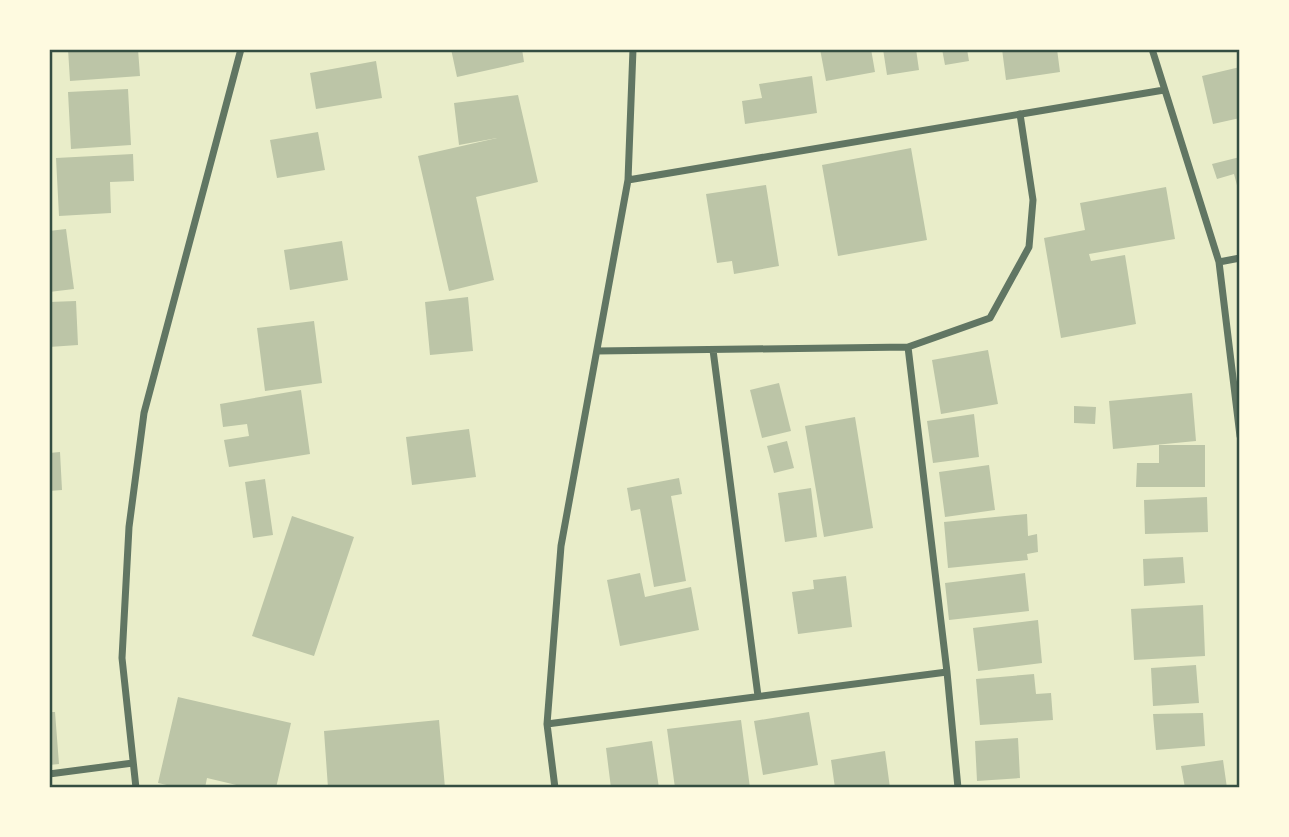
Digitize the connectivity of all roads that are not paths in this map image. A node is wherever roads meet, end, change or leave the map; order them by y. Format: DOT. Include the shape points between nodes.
graph roads {
  1 [pos="241,49"];
  2 [pos="633,49"];
  3 [pos="1152,49"];
  4 [pos="1164,90"];
  5 [pos="1020,114"];
  6 [pos="628,180"];
  7 [pos="1240,258"];
  8 [pos="1219,262"];
  9 [pos="908,347"];
  10 [pos="713,350"];
  11 [pos="597,351"];
  12 [pos="1240,436"];
  13 [pos="947,672"];
  14 [pos="758,696"];
  15 [pos="547,724"];
  16 [pos="133,763"];
  17 [pos="49,774"];
  18 [pos="136,788"];
  19 [pos="555,788"];
  20 [pos="958,788"];
  1 -- 16 [label="street" via="144,413 129,527 122,658"];
  2 -- 6 [label="street"];
  3 -- 4 [label="street"];
  4 -- 5 [label="street"];
  4 -- 8 [label="street"];
  5 -- 6 [label="street"];
  5 -- 9 [label="street" via="1032,200 1030,247 990,318"];
  6 -- 11 [label="street"];
  7 -- 8 [label="street"];
  8 -- 12 [label="street"];
  9 -- 10 [label="street"];
  9 -- 13 [label="street"];
  10 -- 11 [label="street"];
  10 -- 14 [label="street"];
  11 -- 15 [label="street" via="561,546"];
  13 -- 14 [label="street"];
  13 -- 20 [label="street"];
  14 -- 15 [label="street"];
  15 -- 19 [label="street"];
  16 -- 17 [label="street"];
  16 -- 18 [label="street"];
}
